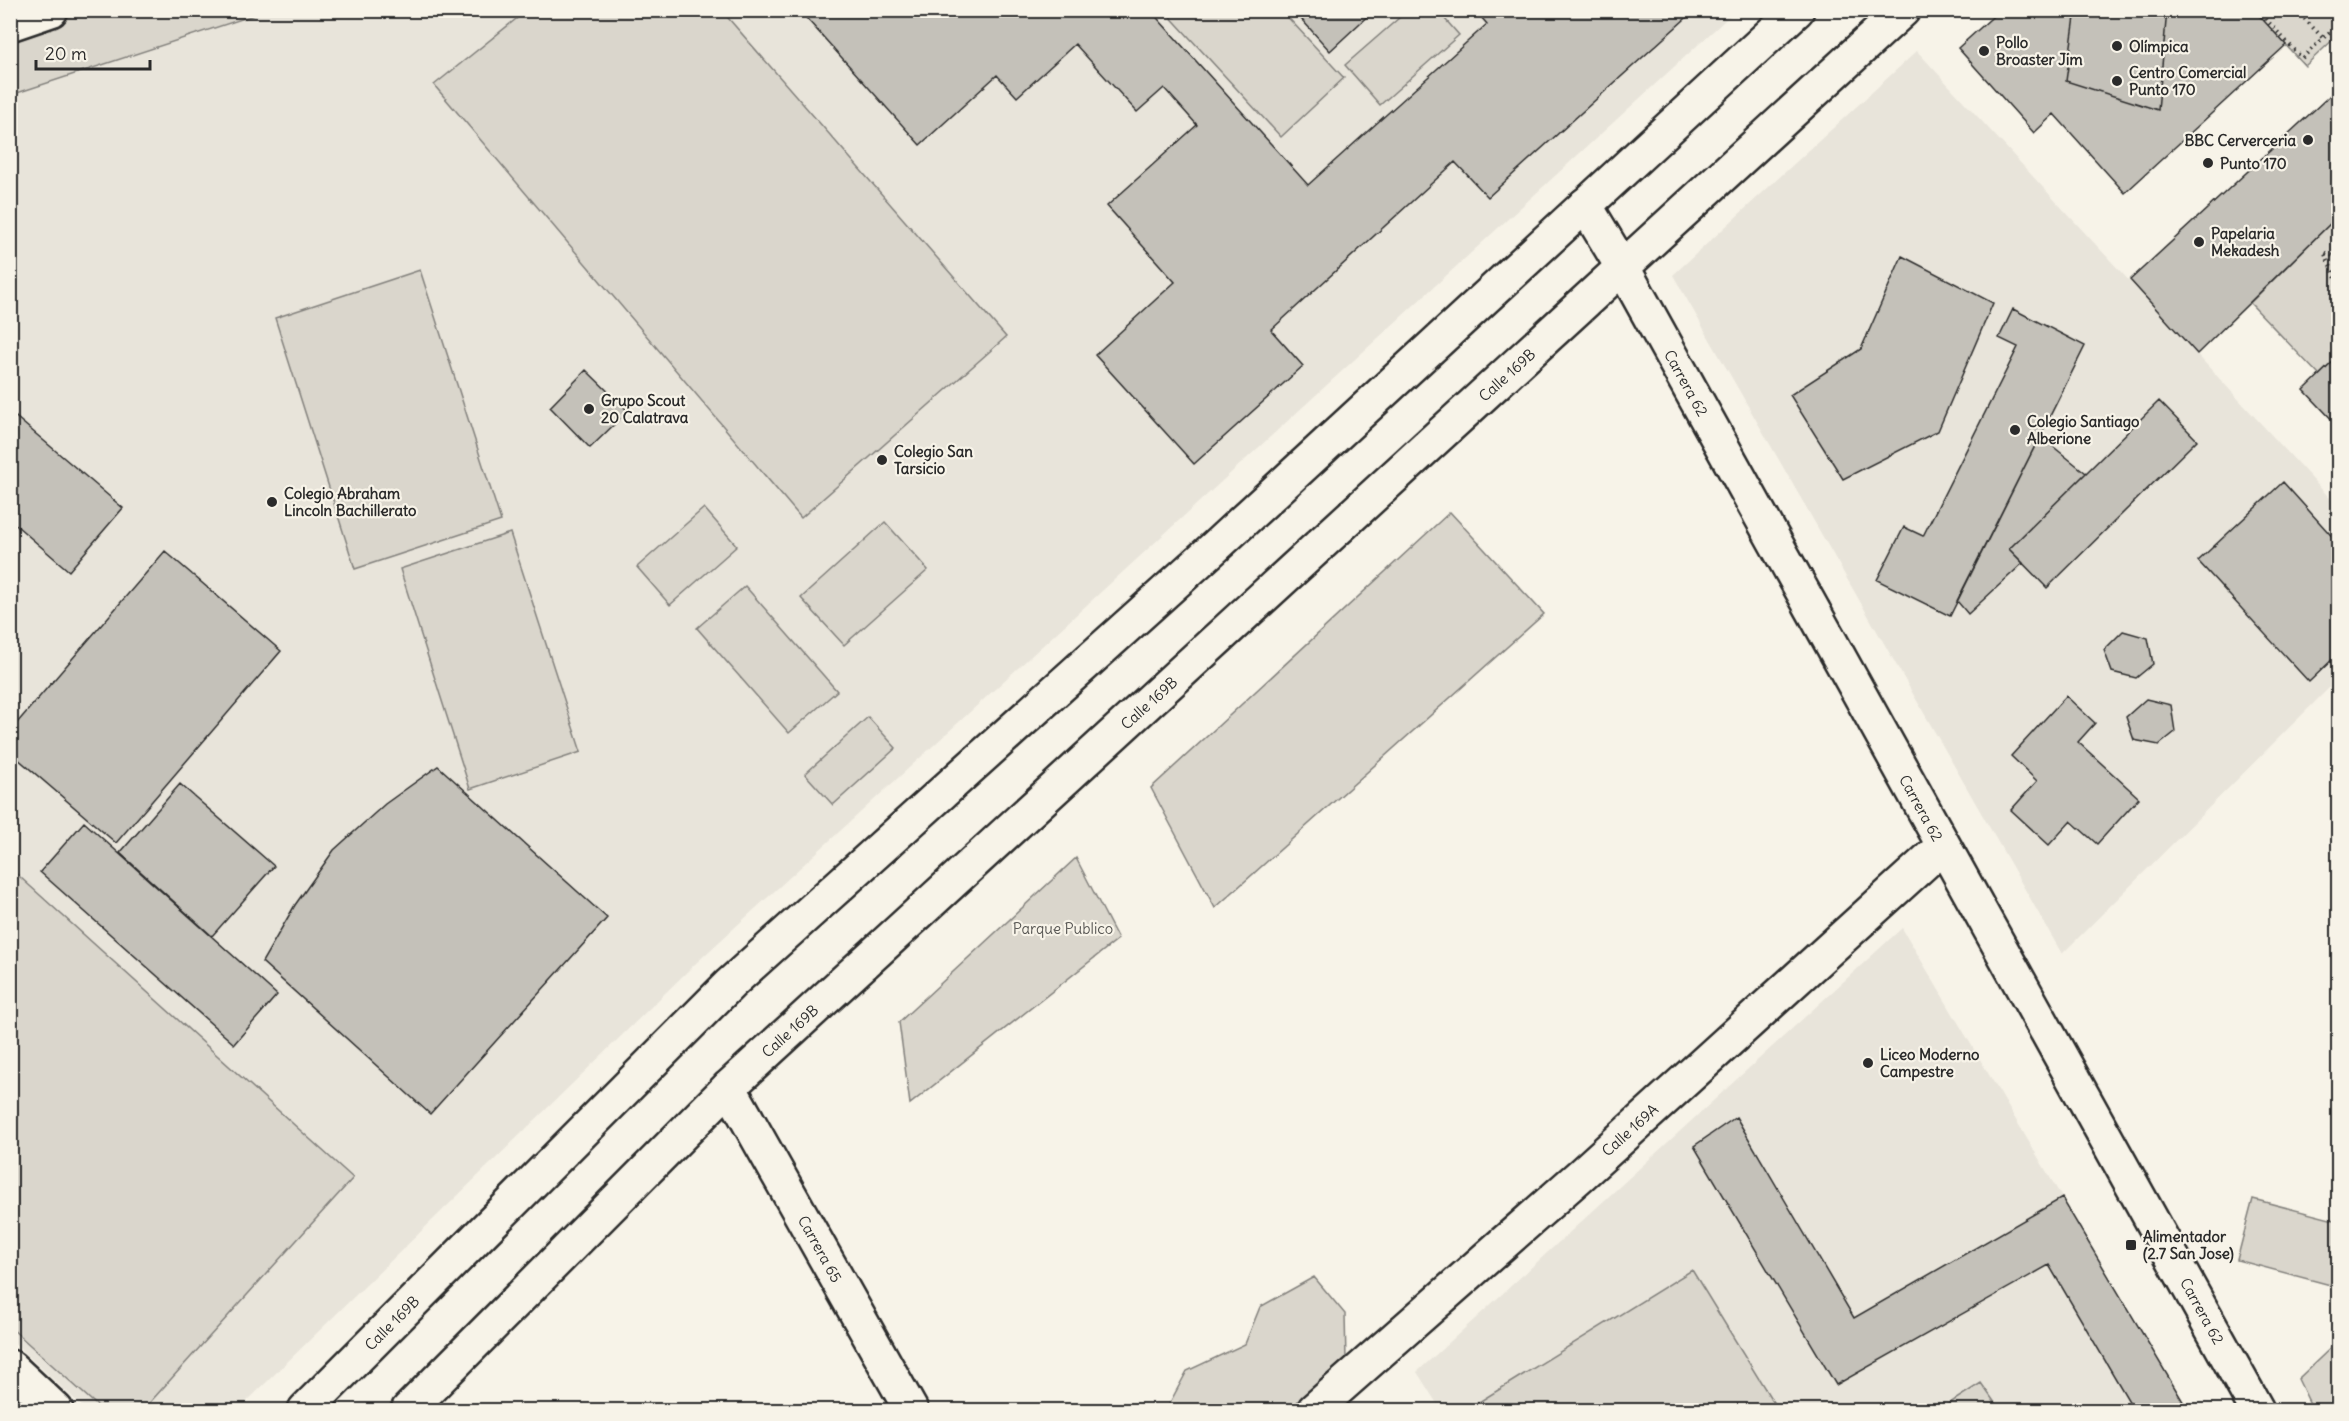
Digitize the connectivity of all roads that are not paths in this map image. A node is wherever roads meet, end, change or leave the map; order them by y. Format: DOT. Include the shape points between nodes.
graph roads {
  1 [pos="51,10"];
  2 [pos="1797,10"];
  3 [pos="1903,10"];
  4 [pos="10,24"];
  5 [pos="1585,206"];
  6 [pos="1623,268"];
  7 [pos="1943,846"];
  8 [pos="729,1087"];
  9 [pos="10,1367"];
  10 [pos="56,1410"];
  11 [pos="305,1410"];
  12 [pos="408,1410"];
  13 [pos="911,1410"];
  14 [pos="1314,1410"];
  15 [pos="2257,1410"];
  1 -- 4 [label="main road"];
  2 -- 5 [label="main road, Calle 169B"];
  3 -- 6 [label="main road, Calle 169B"];
  5 -- 6 [label="main road, Carrera 62"];
  5 -- 11 [label="main road, Calle 169B" via="730,984"];
  6 -- 7 [label="main road, Carrera 62"];
  6 -- 8 [label="main road, Calle 169B"];
  7 -- 14 [label="main road, Calle 169A" via="1582,1174"];
  7 -- 15 [label="main road, Carrera 62"];
  8 -- 12 [label="main road, Calle 169B"];
  8 -- 13 [label="main road, Carrera 65"];
  9 -- 10 [label="main road"];
}
